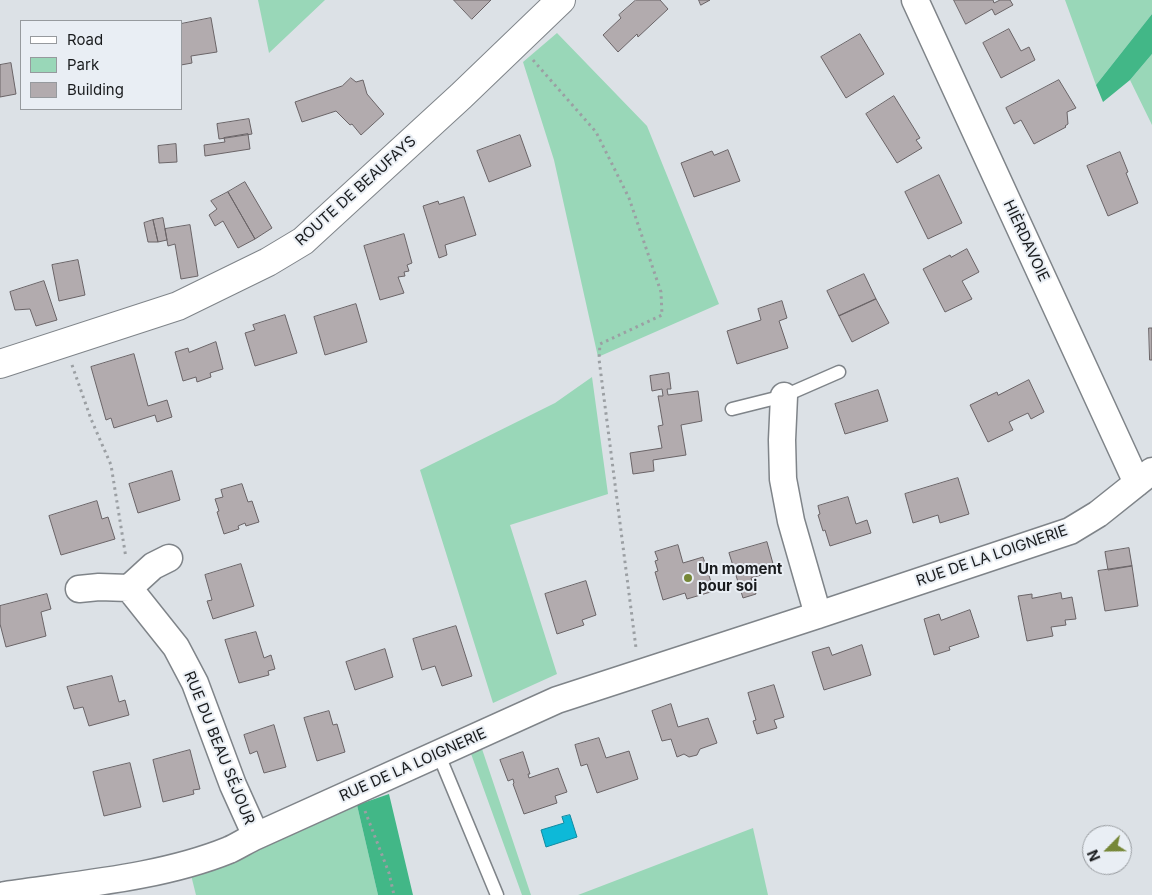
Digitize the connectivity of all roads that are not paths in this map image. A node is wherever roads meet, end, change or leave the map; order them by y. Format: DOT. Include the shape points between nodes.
graph roads {
  1 [pos="561,0"];
  2 [pos="915,0"];
  3 [pos="0,364"];
  4 [pos="839,372"];
  5 [pos="784,396"];
  6 [pos="732,409"];
  7 [pos="1144,477"];
  8 [pos="169,558"];
  9 [pos="79,588"];
  10 [pos="129,588"];
  11 [pos="818,615"];
  12 [pos="438,753"];
  13 [pos="256,836"];
  14 [pos="5,895"];
  15 [pos="496,895"];
  1 -- 3 [label="street, ROUTE DE BEAUFAYS" via="303,241 178,306"];
  2 -- 7 [label="street, HIÈRDAVOIE"];
  4 -- 5 [label="lane"];
  5 -- 6 [label="lane"];
  5 -- 11 [label="street" via="782,479"];
  7 -- 11 [label="street, RUE DE LA LOIGNERIE" via="1098,514 1070,530"];
  8 -- 10 [label="street" via="153,566"];
  9 -- 10 [label="street"];
  10 -- 13 [label="street, RUE DU BEAU SÉJOUR" via="176,647 195,682 233,785"];
  11 -- 12 [label="street, RUE DE LA LOIGNERIE" via="557,700"];
  12 -- 13 [label="street, RUE DE LA LOIGNERIE"];
  12 -- 15 [label="lane"];
  13 -- 14 [label="street, RUE DE LA LOIGNERIE" via="229,850 177,866"];
}
